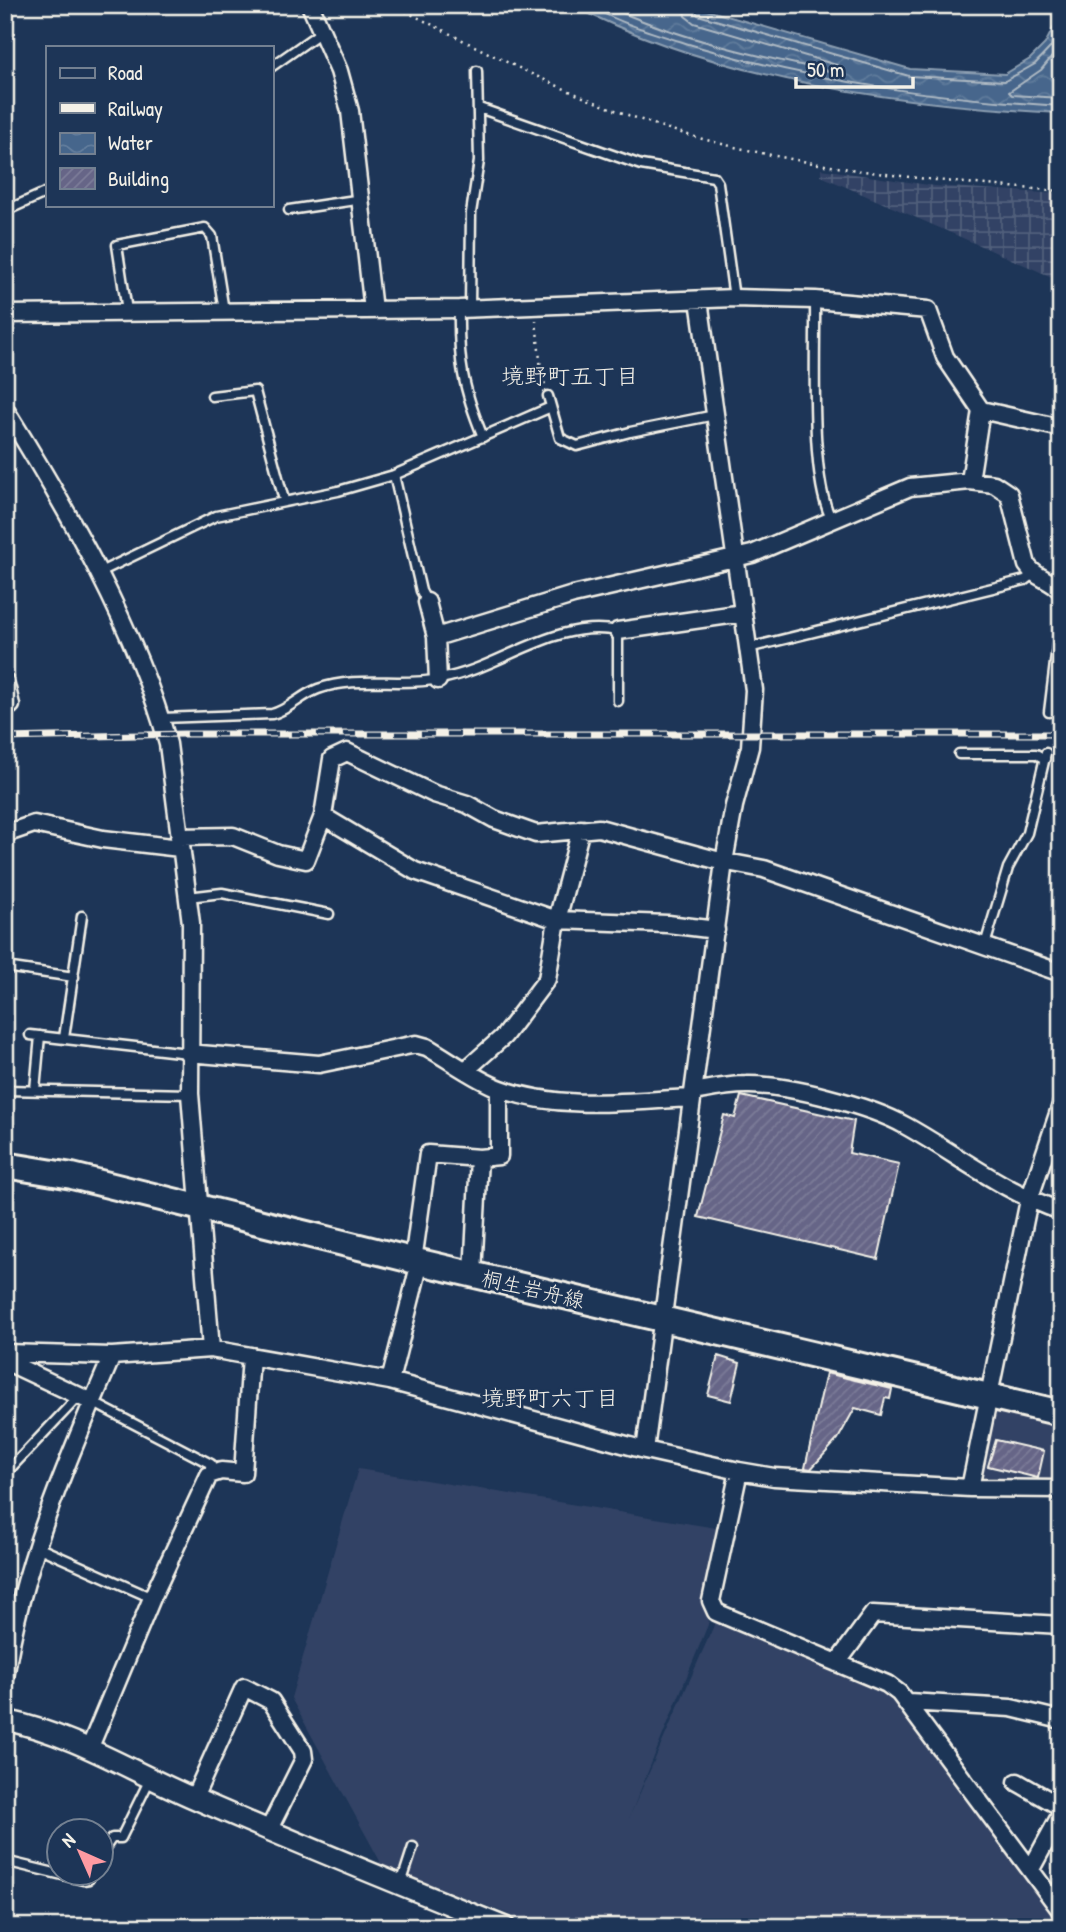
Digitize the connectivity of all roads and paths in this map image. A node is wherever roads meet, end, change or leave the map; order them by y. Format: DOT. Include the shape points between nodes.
graph roads {
  1 [pos="310,5"];
  2 [pos="393,5"];
  3 [pos="321,32"];
  4 [pos="273,65"];
  5 [pos="477,71"];
  6 [pos="479,108"];
  7 [pos="46,191"];
  8 [pos="1061,191"];
  9 [pos="362,199"];
  10 [pos="289,209"];
  11 [pos="5,211"];
  12 [pos="734,298"];
  13 [pos="699,300"];
  14 [pos="815,300"];
  15 [pos="534,306"];
  16 [pos="464,309"];
  17 [pos="373,310"];
  18 [pos="127,311"];
  19 [pos="224,311"];
  20 [pos="5,314"];
  21 [pos="212,396"];
  22 [pos="548,396"];
  23 [pos="551,407"];
  24 [pos="981,410"];
  25 [pos="715,415"];
  26 [pos="8,418"];
  27 [pos="1061,428"];
  28 [pos="483,436"];
  29 [pos="394,475"];
  30 [pos="970,481"];
  31 [pos="284,500"];
  32 [pos="831,518"];
  33 [pos="736,559"];
  34 [pos="98,573"];
  35 [pos="1033,574"];
  36 [pos="1061,591"];
  37 [pos="427,602"];
  38 [pos="743,613"];
  39 [pos="1061,614"];
  40 [pos="618,631"];
  41 [pos="436,637"];
  42 [pos="748,648"];
  43 [pos="438,680"];
  44 [pos="5,681"];
  45 [pos="618,701"];
  46 [pos="11,705"];
  47 [pos="1049,712"];
  48 [pos="162,718"];
  49 [pos="959,754"];
  50 [pos="323,816"];
  51 [pos="581,829"];
  52 [pos="5,834"];
  53 [pos="179,843"];
  54 [pos="724,862"];
  55 [pos="188,897"];
  56 [pos="330,914"];
  57 [pos="82,916"];
  58 [pos="557,920"];
  59 [pos="716,930"];
  60 [pos="985,945"];
  61 [pos="5,967"];
  62 [pos="1061,973"];
  63 [pos="74,976"];
  64 [pos="30,1035"];
  65 [pos="40,1036"];
  66 [pos="64,1038"];
  67 [pos="188,1053"];
  68 [pos="467,1069"];
  69 [pos="499,1089"];
  70 [pos="5,1090"];
  71 [pos="35,1090"];
  72 [pos="190,1094"];
  73 [pos="692,1095"];
  74 [pos="1061,1105"];
  75 [pos="479,1158"];
  76 [pos="5,1165"];
  77 [pos="1029,1200"];
  78 [pos="197,1206"];
  79 [pos="1061,1211"];
  80 [pos="417,1261"];
  81 [pos="472,1274"];
  82 [pos="662,1319"];
  83 [pos="211,1349"];
  84 [pos="5,1353"];
  85 [pos="112,1356"];
  86 [pos="251,1356"];
  87 [pos="5,1361"];
  88 [pos="390,1381"];
  89 [pos="987,1396"];
  90 [pos="85,1399"];
  91 [pos="1061,1413"];
  92 [pos="645,1450"];
  93 [pos="739,1471"];
  94 [pos="5,1474"];
  95 [pos="209,1475"];
  96 [pos="970,1488"];
  97 [pos="1061,1489"];
  98 [pos="35,1546"];
  99 [pos="152,1598"];
  100 [pos="1061,1625"];
  101 [pos="837,1663"];
  102 [pos="5,1678"];
  103 [pos="908,1702"];
  104 [pos="5,1720"];
  105 [pos="1061,1720"];
  106 [pos="90,1747"];
  107 [pos="150,1779"];
  108 [pos="1017,1782"];
  109 [pos="194,1798"];
  110 [pos="1061,1807"];
  111 [pos="1061,1814"];
  112 [pos="269,1829"];
  113 [pos="116,1838"];
  114 [pos="413,1847"];
  115 [pos="5,1861"];
  116 [pos="1031,1869"];
  117 [pos="46,1871"];
  118 [pos="401,1886"];
  119 [pos="1061,1911"];
  120 [pos="477,1922"];
  121 [pos="505,1927"];
  1 -- 3 [label="street"];
  2 -- 8 [label="path" via="579,94 697,137 831,168"];
  3 -- 4 [label="lane"];
  3 -- 9 [label="street" via="340,71 350,111"];
  5 -- 6 [label="lane"];
  6 -- 12 [label="lane" via="641,165 714,177"];
  6 -- 16 [label="lane" via="479,161"];
  7 -- 11 [label="lane"];
  9 -- 10 [label="lane"];
  9 -- 17 [label="street"];
  12 -- 13 [label="street"];
  12 -- 14 [label="street"];
  13 -- 15 [label="street"];
  13 -- 25 [label="street"];
  14 -- 24 [label="street" via="928,310 952,371"];
  14 -- 32 [label="lane" via="817,442 825,507"];
  15 -- 16 [label="street"];
  15 -- 22 [label="path"];
  16 -- 17 [label="street"];
  16 -- 28 [label="lane" via="458,356 462,381"];
  17 -- 19 [label="street"];
  18 -- 19 [label="street"];
  18 -- 19 [label="lane" via="117,245 205,228 212,236"];
  18 -- 20 [label="street"];
  21 -- 31 [label="lane" via="255,391"];
  22 -- 23 [label="lane"];
  23 -- 25 [label="lane" via="560,438 577,446"];
  23 -- 28 [label="lane"];
  24 -- 27 [label="street"];
  24 -- 30 [label="street"];
  25 -- 33 [label="street"];
  26 -- 34 [label="street" via="56,489"];
  28 -- 29 [label="lane"];
  29 -- 31 [label="lane"];
  29 -- 37 [label="lane"];
  30 -- 32 [label="street" via="910,487"];
  30 -- 35 [label="street" via="994,484 1009,494 1020,548"];
  31 -- 34 [label="lane" via="216,516"];
  32 -- 33 [label="street"];
  33 -- 38 [label="street"];
  33 -- 41 [label="street" via="573,595"];
  34 -- 48 [label="street"];
  35 -- 36 [label="street"];
  35 -- 42 [label="lane" via="1011,584"];
  37 -- 41 [label="street"];
  38 -- 40 [label="street"];
  38 -- 42 [label="street"];
  39 -- 47 [label="lane"];
  40 -- 43 [label="lane" via="559,635"];
  40 -- 45 [label="lane"];
  41 -- 43 [label="street"];
  42 -- 54 [label="street" via="754,690 750,747"];
  43 -- 48 [label="lane" via="368,681 318,689 282,712 260,716"];
  44 -- 46 [label="street"];
  48 -- 53 [label="street"];
  49 -- 60 [label="lane" via="1046,756 1027,833 1009,868"];
  50 -- 51 [label="street" via="332,759 347,752 434,794 536,834"];
  50 -- 53 [label="street" via="306,860 233,836"];
  50 -- 58 [label="street" via="415,871"];
  51 -- 54 [label="street" via="620,832"];
  51 -- 58 [label="street"];
  52 -- 53 [label="street" via="34,824 103,839"];
  53 -- 55 [label="street"];
  54 -- 59 [label="street"];
  54 -- 60 [label="street" via="764,869"];
  55 -- 56 [label="lane" via="222,893"];
  55 -- 67 [label="street"];
  57 -- 63 [label="lane"];
  58 -- 59 [label="street" via="668,923"];
  58 -- 68 [label="street" via="547,979 503,1036"];
  59 -- 73 [label="street"];
  60 -- 62 [label="street"];
  61 -- 63 [label="lane"];
  63 -- 66 [label="lane"];
  64 -- 65 [label="lane"];
  65 -- 66 [label="lane"];
  65 -- 71 [label="lane"];
  66 -- 67 [label="lane"];
  67 -- 68 [label="street" via="319,1064 416,1044"];
  67 -- 72 [label="street"];
  68 -- 69 [label="street"];
  69 -- 73 [label="street" via="544,1101 587,1104"];
  69 -- 75 [label="street" via="499,1156"];
  70 -- 71 [label="lane"];
  71 -- 72 [label="lane"];
  72 -- 78 [label="street"];
  73 -- 77 [label="street" via="747,1085 867,1109 904,1125"];
  73 -- 82 [label="street"];
  74 -- 77 [label="street"];
  75 -- 80 [label="street" via="428,1154"];
  75 -- 81 [label="street"];
  76 -- 78 [label="main road, 桐生岩舟線"];
  77 -- 79 [label="street"];
  77 -- 89 [label="street"];
  78 -- 80 [label="main road, 桐生岩舟線"];
  78 -- 83 [label="street"];
  80 -- 81 [label="main road, 桐生岩舟線"];
  80 -- 88 [label="street"];
  81 -- 82 [label="main road, 桐生岩舟線"];
  82 -- 89 [label="main road, 桐生岩舟線"];
  82 -- 92 [label="street"];
  83 -- 85 [label="street"];
  83 -- 86 [label="street"];
  84 -- 85 [label="street"];
  85 -- 90 [label="street"];
  86 -- 88 [label="street"];
  86 -- 95 [label="street" via="243,1473"];
  87 -- 90 [label="street"];
  88 -- 92 [label="street"];
  89 -- 91 [label="main road, 桐生岩舟線"];
  89 -- 96 [label="street"];
  90 -- 94 [label="lane"];
  90 -- 95 [label="lane" via="211,1464"];
  90 -- 98 [label="street"];
  92 -- 93 [label="street"];
  93 -- 96 [label="street"];
  93 -- 101 [label="street" via="711,1601 716,1612"];
  95 -- 99 [label="street"];
  96 -- 97 [label="street"];
  98 -- 99 [label="lane"];
  98 -- 102 [label="street"];
  99 -- 106 [label="street"];
  100 -- 101 [label="street" via="873,1614"];
  101 -- 103 [label="street" via="887,1684"];
  103 -- 105 [label="street" via="1011,1708"];
  103 -- 116 [label="street"];
  104 -- 106 [label="street"];
  106 -- 107 [label="street"];
  107 -- 109 [label="street"];
  107 -- 113 [label="lane" via="121,1839"];
  108 -- 110 [label="street"];
  109 -- 112 [label="street"];
  109 -- 112 [label="street" via="244,1687 271,1701 303,1751"];
  111 -- 116 [label="street"];
  112 -- 118 [label="street"];
  114 -- 118 [label="lane"];
  115 -- 117 [label="lane"];
  116 -- 119 [label="street"];
  118 -- 120 [label="street"];
  120 -- 121 [label="street"];
}
